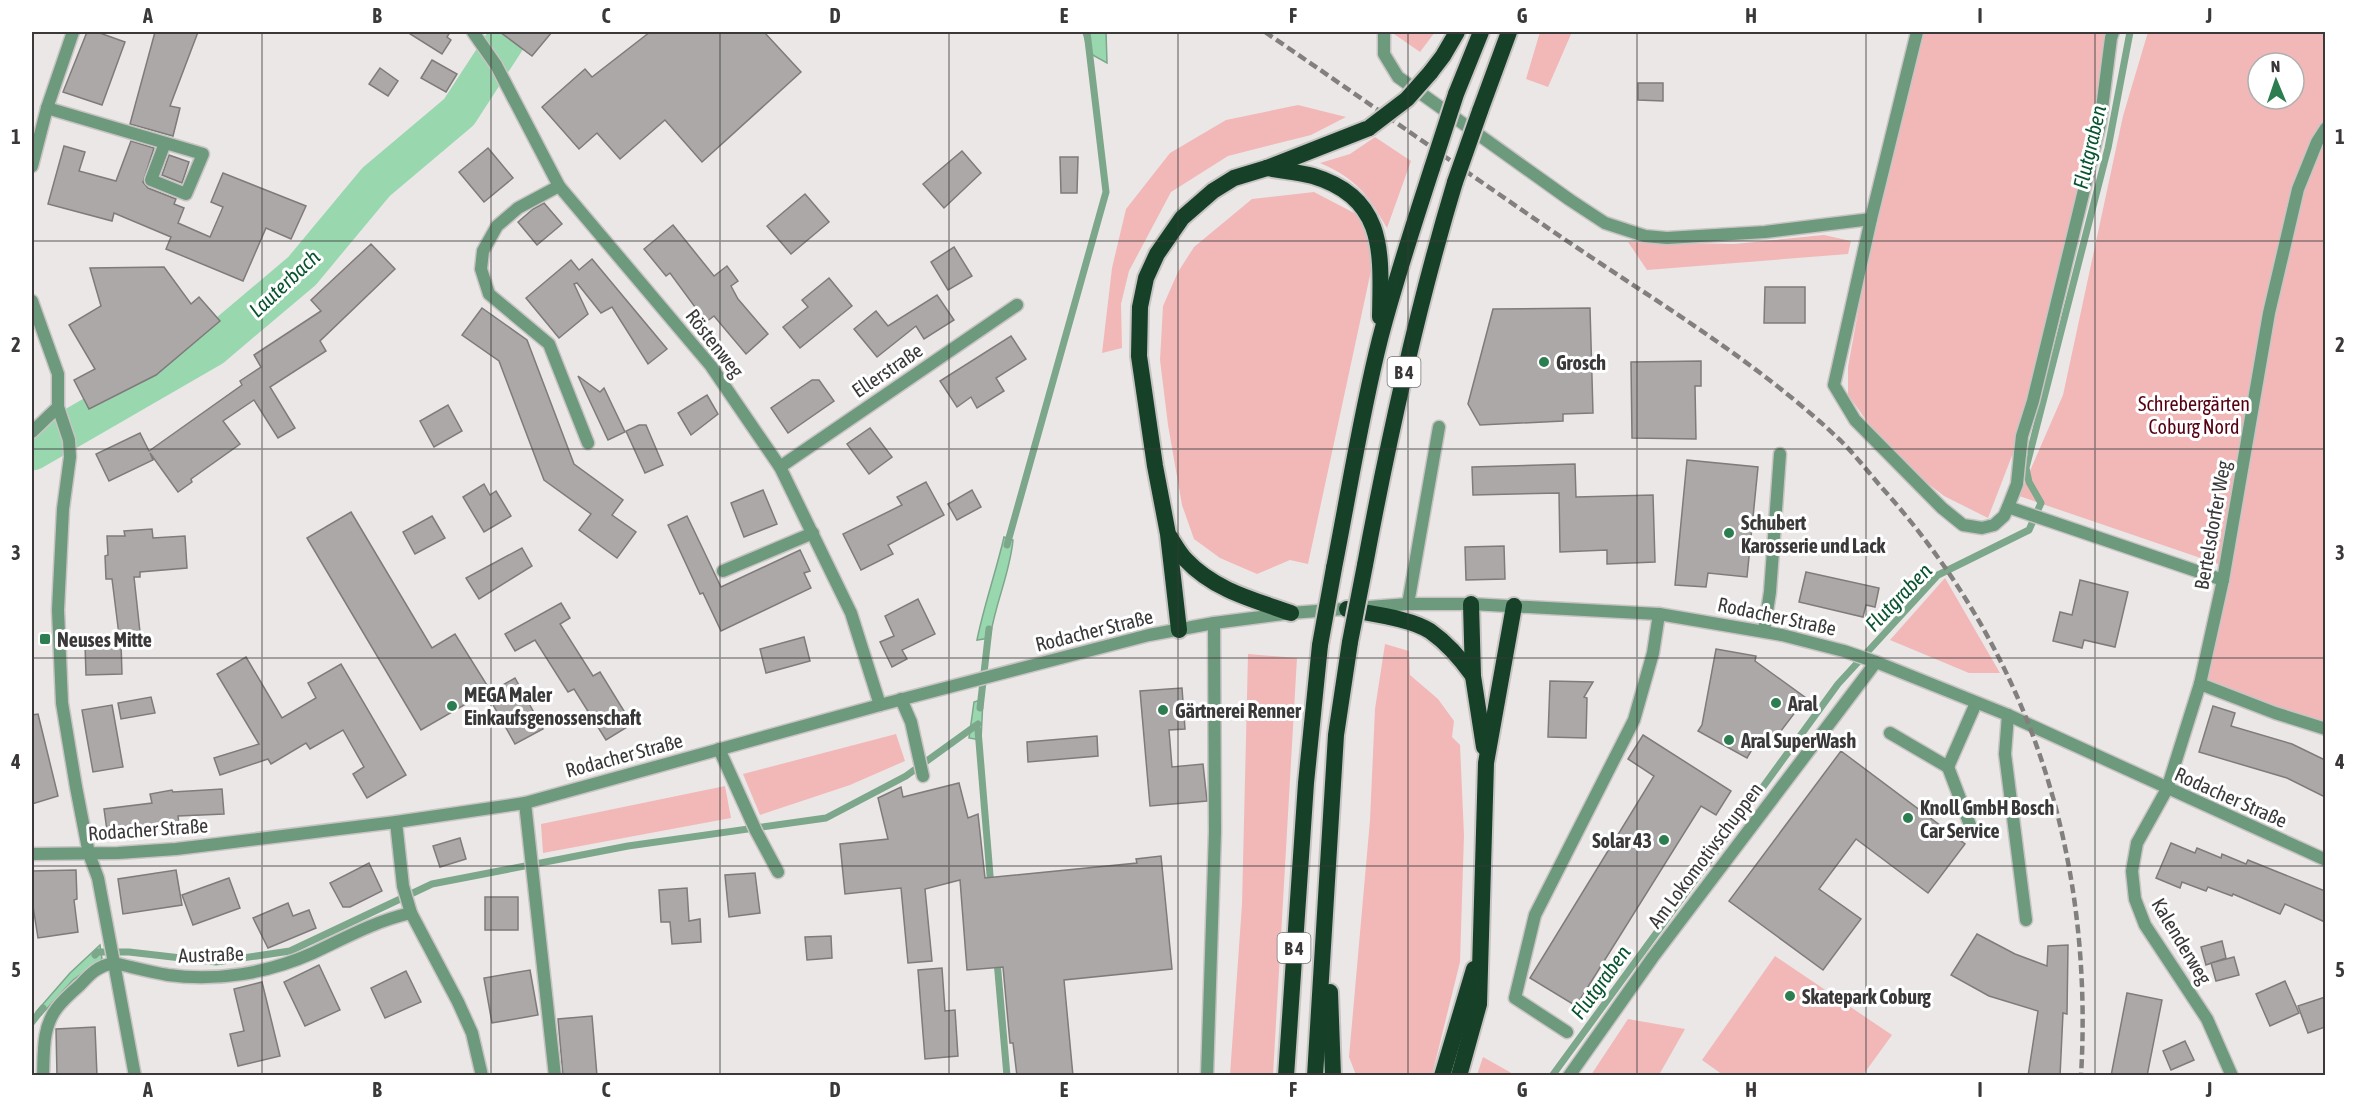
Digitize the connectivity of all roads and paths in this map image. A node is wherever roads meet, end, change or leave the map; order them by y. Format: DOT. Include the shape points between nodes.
graph roads {
  1 [pos="73,32"];
  2 [pos="473,32"];
  3 [pos="1384,32"];
  4 [pos="1457,32"];
  5 [pos="1481,32"];
  6 [pos="1509,32"];
  7 [pos="1917,32"];
  8 [pos="2113,32"];
  9 [pos="47,108"];
  10 [pos="2325,128"];
  11 [pos="165,143"];
  12 [pos="32,166"];
  13 [pos="1267,168"];
  14 [pos="559,186"];
  15 [pos="1871,219"];
  16 [pos="32,301"];
  17 [pos="1017,305"];
  18 [pos="1380,339"];
  19 [pos="58,407"];
  20 [pos="1439,427"];
  21 [pos="32,432"];
  22 [pos="588,443"];
  23 [pos="1780,454"];
  24 [pos="780,467"];
  25 [pos="2008,507"];
  26 [pos="813,533"];
  27 [pos="1168,534"];
  28 [pos="723,571"];
  29 [pos="2223,580"];
  30 [pos="1471,603"];
  31 [pos="1408,604"];
  32 [pos="1514,606"];
  33 [pos="1347,609"];
  34 [pos="1291,613"];
  35 [pos="1659,614"];
  36 [pos="1214,622"];
  37 [pos="1179,630"];
  38 [pos="1764,631"];
  39 [pos="1873,661"];
  40 [pos="1473,676"];
  41 [pos="2200,684"];
  42 [pos="901,699"];
  43 [pos="1977,703"];
  44 [pos="880,705"];
  45 [pos="2008,715"];
  46 [pos="2325,729"];
  47 [pos="1890,733"];
  48 [pos="720,749"];
  49 [pos="1486,763"];
  50 [pos="1948,767"];
  51 [pos="923,777"];
  52 [pos="2167,789"];
  53 [pos="525,803"];
  54 [pos="396,822"];
  55 [pos="1970,825"];
  56 [pos="32,854"];
  57 [pos="89,854"];
  58 [pos="2325,860"];
  59 [pos="778,872"];
  60 [pos="1326,901"];
  61 [pos="410,909"];
  62 [pos="2026,920"];
  63 [pos="1481,945"];
  64 [pos="114,961"];
  65 [pos="1567,1032"];
  66 [pos="43,1076"];
  67 [pos="135,1076"];
  68 [pos="482,1076"];
  69 [pos="555,1076"];
  70 [pos="1207,1076"];
  71 [pos="1287,1076"];
  72 [pos="1315,1076"];
  73 [pos="1333,1076"];
  74 [pos="1442,1076"];
  75 [pos="1460,1076"];
  76 [pos="1569,1076"];
  77 [pos="2232,1076"];
  1 -- 9 [label="street"];
  2 -- 14 [label="street, Röstenweg" via="496,65"];
  3 -- 15 [label="street" via="1384,54 1398,77 1605,222 1645,236 1667,238 1765,232"];
  4 -- 13 [label="highway, bridge" via="1443,56 1407,99 1369,128"];
  5 -- 18 [label="highway, B 4, bridge" via="1456,94"];
  6 -- 60 [label="highway, B 4, bridge" via="1455,182 1415,322 1383,464 1336,735"];
  7 -- 15 [label="street"];
  8 -- 25 [label="street" via="2100,124 2022,436 2017,484"];
  9 -- 11 [label="street"];
  9 -- 12 [label="street"];
  10 -- 29 [label="street, Bertelsdorfer Weg" via="2298,189 2272,302"];
  11 -- 11 [label="street" via="203,154 186,194 151,180"];
  13 -- 18 [label="highway" via="1335,184 1367,212 1376,230 1381,266"];
  13 -- 27 [label="highway" via="1234,178 1213,190 1182,218 1146,278 1140,307 1139,356"];
  14 -- 22 [label="street" via="518,208 497,226 483,251 481,269 489,294 549,344"];
  14 -- 24 [label="street, Röstenweg" via="711,366"];
  15 -- 25 [label="street" via="1834,385 1855,420 1963,525 1994,525"];
  16 -- 19 [label="street" via="58,374"];
  17 -- 24 [label="street, Ellerstraße"];
  18 -- 71 [label="highway, B 4, bridge" via="1320,645 1305,792"];
  19 -- 21 [label="street"];
  19 -- 57 [label="street" via="70,457 58,610 62,703"];
  20 -- 31 [label="street"];
  23 -- 38 [label="street"];
  24 -- 26 [label="street, Röstenweg"];
  25 -- 29 [label="street"];
  26 -- 28 [label="street"];
  26 -- 44 [label="street, Röstenweg" via="851,613"];
  27 -- 34 [label="highway" via="1185,560 1205,577"];
  27 -- 37 [label="highway"];
  29 -- 41 [label="street, Bertelsdorfer Weg"];
  30 -- 31 [label="street, Rodacher Straße"];
  30 -- 32 [label="street, Rodacher Straße"];
  30 -- 40 [label="highway"];
  31 -- 33 [label="street, Rodacher Straße"];
  32 -- 35 [label="street, Rodacher Straße"];
  32 -- 49 [label="highway"];
  33 -- 34 [label="street, Rodacher Straße"];
  33 -- 40 [label="highway" via="1429,630"];
  34 -- 36 [label="street, Rodacher Straße"];
  35 -- 38 [label="street, Rodacher Straße"];
  35 -- 65 [label="street" via="1653,653 1634,720 1535,915 1515,998"];
  36 -- 37 [label="street, Rodacher Straße"];
  36 -- 70 [label="street" via="1215,832"];
  37 -- 42 [label="street, Rodacher Straße"];
  38 -- 39 [label="street, Rodacher Straße"];
  39 -- 43 [label="street, Rodacher Straße"];
  39 -- 76 [label="street, Am Lokomotivschuppen"];
  40 -- 49 [label="highway"];
  41 -- 46 [label="street"];
  41 -- 52 [label="street, Bertelsdorfer Weg"];
  42 -- 44 [label="street, Rodacher Straße"];
  42 -- 51 [label="street" via="911,722"];
  43 -- 45 [label="street, Rodacher Straße"];
  43 -- 50 [label="street"];
  44 -- 48 [label="street, Rodacher Straße"];
  45 -- 52 [label="street, Rodacher Straße"];
  45 -- 62 [label="street" via="2005,754"];
  47 -- 50 [label="street"];
  48 -- 53 [label="street, Rodacher Straße"];
  48 -- 59 [label="street"];
  49 -- 63 [label="highway"];
  50 -- 55 [label="street"];
  52 -- 58 [label="street, Rodacher Straße"];
  52 -- 77 [label="street, Kalenderweg" via="2137,843 2132,871 2135,899 2145,925 2207,1019"];
  53 -- 54 [label="street, Rodacher Straße"];
  53 -- 69 [label="street"];
  54 -- 57 [label="street, Rodacher Straße" via="176,849"];
  54 -- 61 [label="street" via="403,886"];
  56 -- 57 [label="street, Rodacher Straße"];
  57 -- 64 [label="street" via="96,869"];
  60 -- 72 [label="highway, B 4"];
  60 -- 73 [label="highway"];
  61 -- 64 [label="street, Austraße" via="266,970 226,976 170,975"];
  61 -- 68 [label="street" via="472,1033"];
  63 -- 74 [label="highway"];
  63 -- 75 [label="highway" via="1479,1004"];
  64 -- 66 [label="street" via="94,970 56,1008 45,1037"];
  64 -- 67 [label="street"];
}
